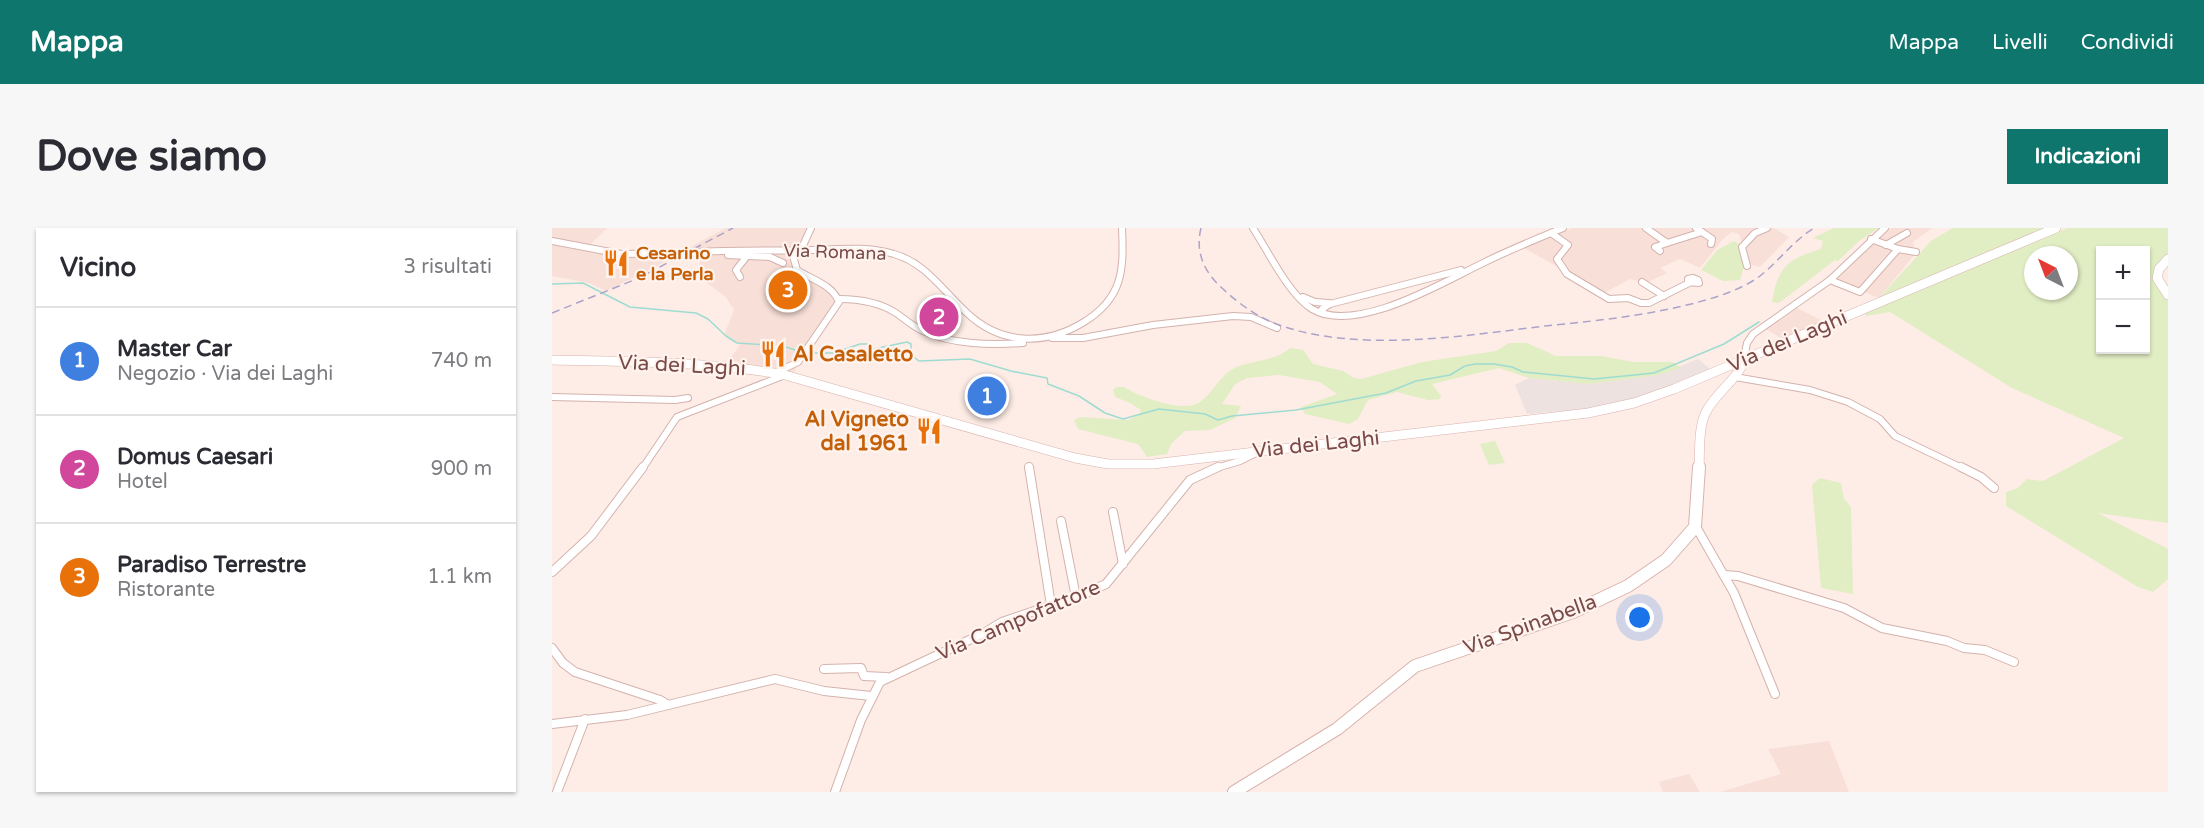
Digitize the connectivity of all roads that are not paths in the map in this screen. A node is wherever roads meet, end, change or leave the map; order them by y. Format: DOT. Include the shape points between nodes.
graph roads {
  1 [pos="811,228"];
  2 [pos="1122,228"];
  3 [pos="1253,228"];
  4 [pos="1563,228"];
  5 [pos="1646,228"];
  6 [pos="1696,228"];
  7 [pos="1767,228"];
  8 [pos="1885,228"];
  9 [pos="2056,228"];
  10 [pos="1702,232"];
  11 [pos="1907,232"];
  12 [pos="1551,233"];
  13 [pos="1871,239"];
  14 [pos="552,241"];
  15 [pos="1667,243"];
  16 [pos="1711,244"];
  17 [pos="1886,245"];
  18 [pos="1898,249"];
  19 [pos="800,250"];
  20 [pos="702,251"];
  21 [pos="1660,251"];
  22 [pos="1916,252"];
  23 [pos="747,256"];
  24 [pos="2168,259"];
  25 [pos="783,263"];
  26 [pos="1748,266"];
  27 [pos="741,277"];
  28 [pos="1447,277"];
  29 [pos="1830,280"];
  30 [pos="1642,282"];
  31 [pos="1689,283"];
  32 [pos="1294,288"];
  33 [pos="2168,295"];
  34 [pos="1664,296"];
  35 [pos="839,299"];
  36 [pos="1333,302"];
  37 [pos="1323,314"];
  38 [pos="1277,328"];
  39 [pos="1048,338"];
  40 [pos="1035,340"];
  41 [pos="1744,358"];
  42 [pos="552,360"];
  43 [pos="786,374"];
  44 [pos="1735,377"];
  45 [pos="552,397"];
  46 [pos="688,398"];
  47 [pos="1261,450"];
  48 [pos="1029,467"];
  49 [pos="1994,488"];
  50 [pos="1113,512"];
  51 [pos="1061,521"];
  52 [pos="1695,525"];
  53 [pos="1123,564"];
  54 [pos="552,572"];
  55 [pos="1724,575"];
  56 [pos="1076,597"];
  57 [pos="1051,605"];
  58 [pos="552,648"];
  59 [pos="2014,662"];
  60 [pos="824,669"];
  61 [pos="886,677"];
  62 [pos="1775,694"];
  63 [pos="871,696"];
  64 [pos="668,705"];
  65 [pos="585,719"];
  66 [pos="552,724"];
  67 [pos="556,792"];
  68 [pos="835,792"];
  69 [pos="1234,792"];
  1 -- 19 [label="street"];
  2 -- 39 [label="street, Via Romana" via="1123,271 1112,297 1088,320"];
  3 -- 32 [label="street"];
  4 -- 12 [label="street"];
  5 -- 15 [label="street"];
  6 -- 10 [label="street"];
  7 -- 26 [label="street" via="1755,233 1742,247"];
  8 -- 13 [label="street"];
  9 -- 41 [label="main road, Via dei Laghi"];
  10 -- 15 [label="street"];
  10 -- 16 [label="street" via="1712,238"];
  11 -- 17 [label="street"];
  12 -- 28 [label="street"];
  12 -- 34 [label="street" via="1568,245 1557,259 1561,268 1605,298 1647,303"];
  13 -- 17 [label="street"];
  13 -- 29 [label="street"];
  14 -- 20 [label="street, Via Romana, bridge" via="621,254"];
  15 -- 21 [label="street" via="1655,247"];
  17 -- 18 [label="street"];
  18 -- 22 [label="street"];
  18 -- 29 [label="street" via="1860,292"];
  19 -- 20 [label="street, Via Romana"];
  19 -- 35 [label="street" via="794,259 797,270 830,289"];
  19 -- 40 [label="street, Via Romana" via="869,250 902,256 928,274 984,328 1004,337"];
  20 -- 23 [label="street"];
  23 -- 25 [label="street" via="770,257"];
  23 -- 27 [label="street" via="736,270"];
  24 -- 33 [label="main road" via="2158,269 2157,278"];
  28 -- 36 [label="street"];
  28 -- 37 [label="street" via="1374,310 1345,316"];
  29 -- 41 [label="street" via="1753,334"];
  30 -- 34 [label="street"];
  31 -- 34 [label="street"];
  32 -- 36 [label="street" via="1311,301"];
  32 -- 37 [label="street" via="1307,305"];
  35 -- 40 [label="street" via="881,306 944,338 999,344"];
  35 -- 43 [label="street" via="829,319"];
  36 -- 37 [label="street" via="1322,309"];
  38 -- 39 [label="street" via="1251,316 1233,315 1083,338"];
  39 -- 40 [label="street, Via Romana"];
  41 -- 44 [label="main road" via="1745,364"];
  41 -- 47 [label="main road, Via dei Laghi" via="1682,387 1623,407"];
  42 -- 43 [label="main road, Via dei Laghi" via="711,365"];
  43 -- 47 [label="main road, Via dei Laghi" via="1092,462 1153,464"];
  43 -- 54 [label="street" via="677,417 591,536"];
  44 -- 49 [label="street" via="1810,390 1848,402 1880,419 1895,436 1981,477"];
  44 -- 52 [label="main road" via="1712,400 1702,423"];
  45 -- 46 [label="street"];
  47 -- 53 [label="street, Via Campofattore" via="1191,479"];
  48 -- 57 [label="street"];
  50 -- 53 [label="street"];
  51 -- 56 [label="street"];
  52 -- 55 [label="street"];
  52 -- 69 [label="main road, Via Spinabella" via="1671,556 1628,586 1573,612 1415,666 1337,729"];
  53 -- 56 [label="street, Via Campofattore" via="1106,584"];
  55 -- 59 [label="street" via="1844,608 1882,628 1947,640"];
  55 -- 62 [label="street"];
  56 -- 57 [label="street, Via Campofattore"];
  57 -- 61 [label="street, Via Campofattore" via="1002,622"];
  58 -- 64 [label="street" via="575,672"];
  60 -- 61 [label="street" via="861,668 864,676"];
  61 -- 63 [label="street, Via Campofattore"];
  63 -- 64 [label="street" via="824,691 775,679"];
  63 -- 68 [label="street, Via Campofattore"];
  64 -- 65 [label="street" via="627,715"];
  65 -- 66 [label="street"];
  65 -- 67 [label="street"];
}
